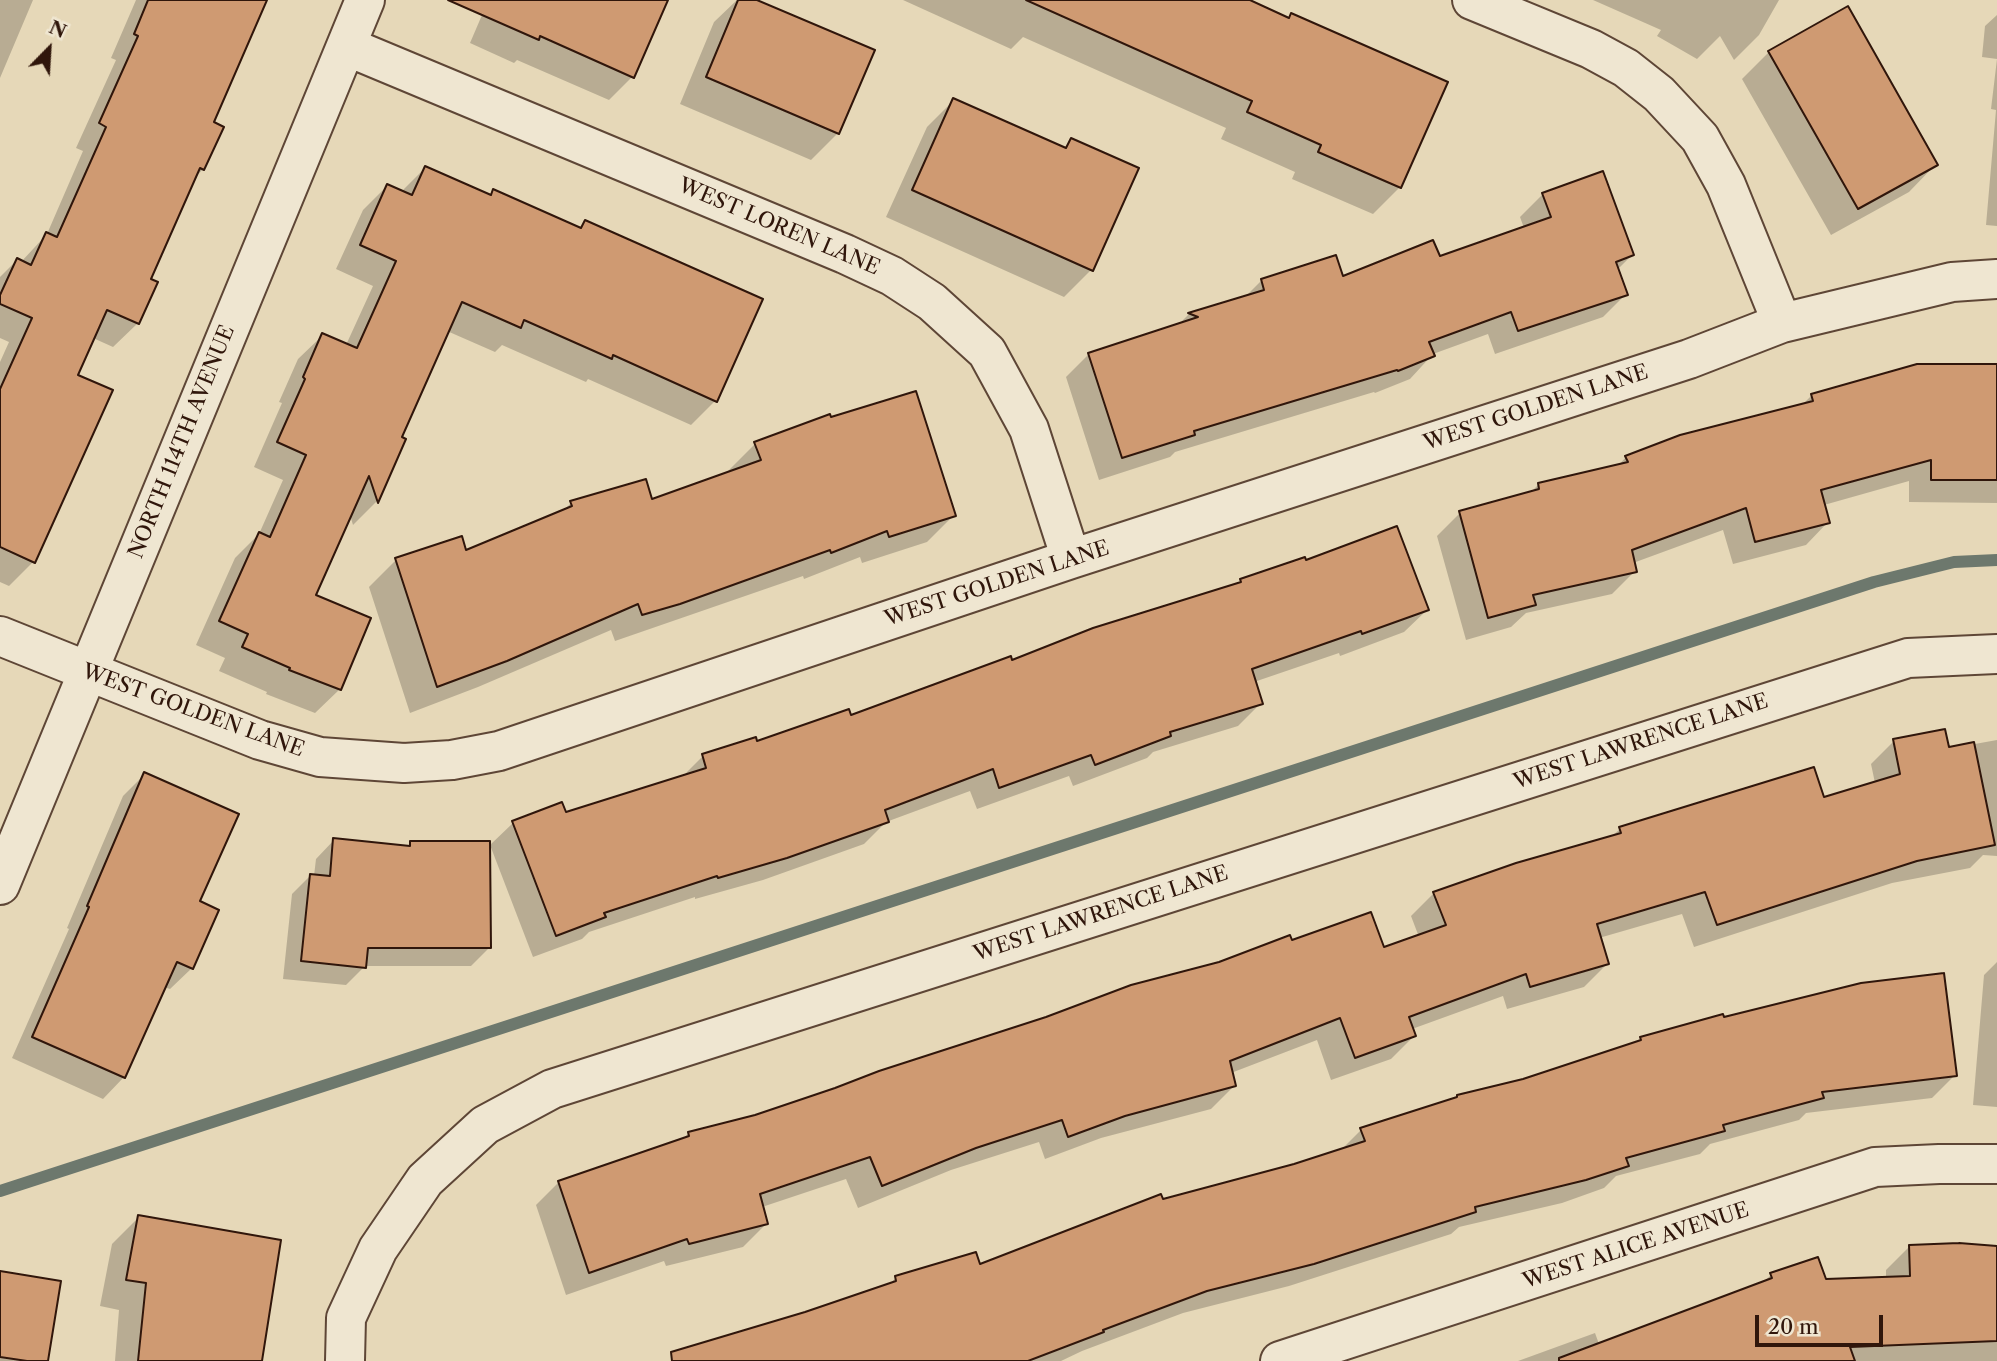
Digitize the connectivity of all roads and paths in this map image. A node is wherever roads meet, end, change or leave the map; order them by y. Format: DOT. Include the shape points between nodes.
graph roads {
  1 [pos="365,0"];
  2 [pos="1472,0"];
  3 [pos="346,46"];
  4 [pos="1997,279"];
  5 [pos="1782,324"];
  6 [pos="1072,559"];
  7 [pos="0,636"];
  8 [pos="1997,654"];
  9 [pos="86,672"];
  10 [pos="0,885"];
  11 [pos="1997,1164"];
  12 [pos="345,1361"];
  13 [pos="1280,1361"];
  1 -- 3 [label="street, NORTH 114TH AVENUE"];
  2 -- 5 [label="street" via="1591,49 1659,94 1700,138 1726,185"];
  3 -- 6 [label="street, WEST LOREN LANE" via="845,254 932,302 987,352 1029,429"];
  3 -- 9 [label="street, NORTH 114TH AVENUE"];
  4 -- 5 [label="street, WEST GOLDEN LANE" via="1952,282"];
  5 -- 6 [label="street, WEST GOLDEN LANE" via="1689,359"];
  6 -- 9 [label="street, WEST GOLDEN LANE" via="499,751 453,760 404,763 320,757 260,740"];
  7 -- 9 [label="street, WEST GOLDEN LANE"];
  8 -- 12 [label="street, WEST LAWRENCE LANE" via="1908,657 552,1089 485,1125 425,1180 378,1248 346,1318"];
  9 -- 10 [label="street, NORTH 114TH AVENUE"];
  11 -- 13 [label="street, WEST ALICE AVENUE" via="1875,1167"];
}
